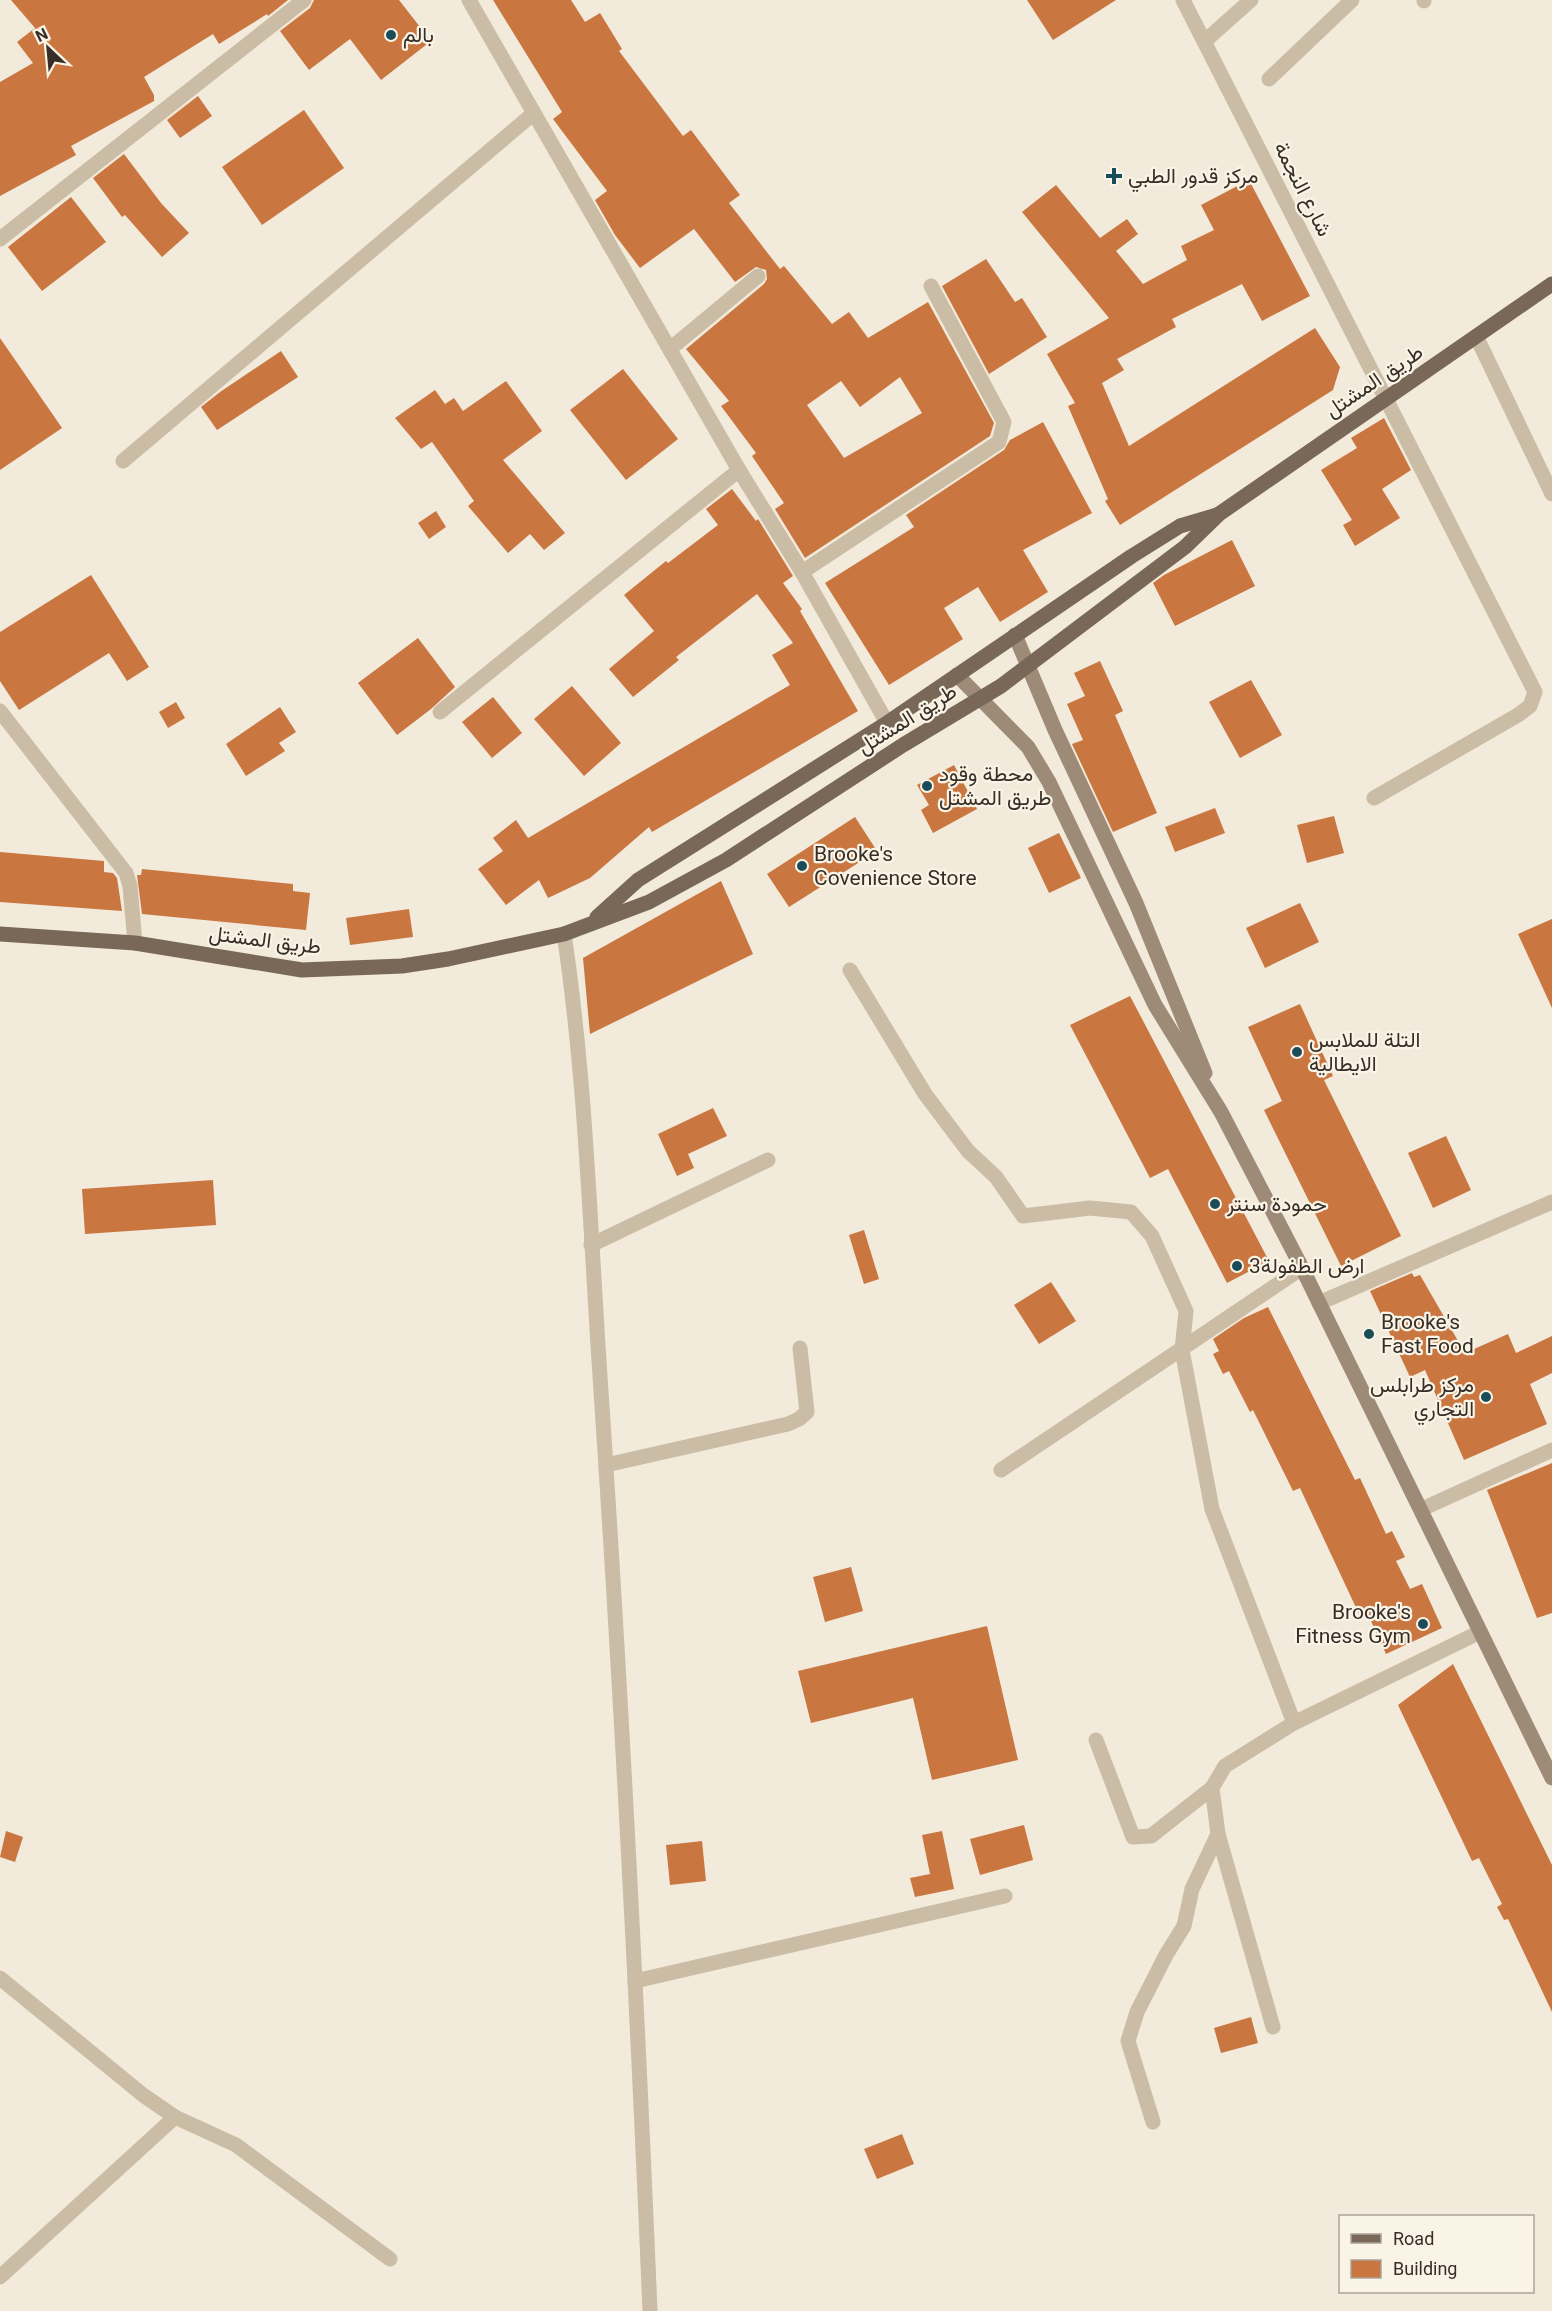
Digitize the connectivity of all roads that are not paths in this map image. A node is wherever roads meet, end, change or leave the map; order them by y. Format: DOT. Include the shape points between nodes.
graph roads {
  1 [pos="303,0"];
  2 [pos="469,0"];
  3 [pos="1183,0"];
  4 [pos="1251,0"];
  5 [pos="1352,0"];
  6 [pos="1205,41"];
  7 [pos="1269,79"];
  8 [pos="534,113"];
  9 [pos="0,239"];
  10 [pos="758,276"];
  11 [pos="1552,284"];
  12 [pos="931,286"];
  13 [pos="1477,338"];
  14 [pos="670,349"];
  15 [pos="1385,398"];
  16 [pos="123,461"];
  17 [pos="739,471"];
  18 [pos="1552,494"];
  19 [pos="1220,514"];
  20 [pos="802,572"];
  21 [pos="1015,635"];
  22 [pos="1030,665"];
  23 [pos="957,675"];
  24 [pos="978,699"];
  25 [pos="0,711"];
  26 [pos="440,712"];
  27 [pos="887,723"];
  28 [pos="1374,798"];
  29 [pos="592,922"];
  30 [pos="0,934"];
  31 [pos="564,934"];
  32 [pos="135,944"];
  33 [pos="850,970"];
  34 [pos="1221,1112"];
  35 [pos="768,1160"];
  36 [pos="1552,1202"];
  37 [pos="591,1245"];
  38 [pos="1302,1268"];
  39 [pos="1319,1303"];
  40 [pos="800,1348"];
  41 [pos="1182,1350"];
  42 [pos="1552,1450"];
  43 [pos="606,1465"];
  44 [pos="1001,1470"];
  45 [pos="1422,1509"];
  46 [pos="1480,1632"];
  47 [pos="1294,1723"];
  48 [pos="1096,1740"];
  49 [pos="1552,1778"];
  50 [pos="1212,1788"];
  51 [pos="1218,1834"];
  52 [pos="1005,1896"];
  53 [pos="0,1978"];
  54 [pos="635,1981"];
  55 [pos="1273,2027"];
  56 [pos="175,2117"];
  57 [pos="1152,2122"];
  58 [pos="390,2259"];
  59 [pos="0,2277"];
  60 [pos="650,2311"];
  1 -- 9 [label="street"];
  2 -- 8 [label="street"];
  3 -- 6 [label="street, شارع النجمة"];
  4 -- 6 [label="street"];
  5 -- 7 [label="street"];
  6 -- 15 [label="street, شارع النجمة"];
  8 -- 14 [label="street"];
  8 -- 16 [label="street"];
  10 -- 14 [label="street"];
  11 -- 13 [label="main road, طريق المشتل"];
  12 -- 20 [label="street" via="1004,422 999,441"];
  13 -- 15 [label="main road, طريق المشتل"];
  13 -- 18 [label="street"];
  14 -- 17 [label="street"];
  15 -- 19 [label="main road, طريق المشتل"];
  15 -- 28 [label="street, شارع النجمة" via="1535,692 1530,706 1518,716"];
  17 -- 20 [label="street"];
  17 -- 26 [label="street"];
  19 -- 21 [label="main road, طريق المشتل" via="1180,526"];
  19 -- 22 [label="main road, طريق المشتل" via="1185,547"];
  20 -- 27 [label="street"];
  21 -- 22 [label="main road"];
  21 -- 23 [label="main road, طريق المشتل"];
  22 -- 24 [label="main road, طريق المشتل"];
  22 -- 34 [label="main road" via="1055,730 1136,903"];
  23 -- 24 [label="main road"];
  23 -- 27 [label="main road, طريق المشتل"];
  24 -- 29 [label="main road, طريق المشتل" via="726,861 648,902"];
  24 -- 34 [label="main road" via="1028,747 1049,782 1155,1005"];
  25 -- 32 [label="street" via="126,873"];
  27 -- 29 [label="main road, طريق المشتل" via="638,880"];
  29 -- 31 [label="main road, طريق المشتل"];
  30 -- 32 [label="main road, طريق المشتل"];
  31 -- 32 [label="main road, طريق المشتل" via="402,966 302,970"];
  31 -- 37 [label="street" via="576,1018"];
  33 -- 41 [label="street" via="924,1094 1023,1216 1090,1208 1131,1212 1152,1236 1186,1311"];
  34 -- 38 [label="main road"];
  35 -- 37 [label="street"];
  36 -- 39 [label="street"];
  37 -- 43 [label="street"];
  38 -- 39 [label="main road"];
  38 -- 41 [label="street"];
  39 -- 45 [label="main road"];
  40 -- 43 [label="street" via="807,1412 799,1419"];
  41 -- 44 [label="street"];
  41 -- 47 [label="street" via="1212,1509"];
  42 -- 45 [label="street"];
  43 -- 54 [label="street"];
  45 -- 46 [label="main road"];
  46 -- 47 [label="street"];
  46 -- 49 [label="main road"];
  47 -- 50 [label="street" via="1226,1766"];
  48 -- 50 [label="street" via="1133,1837 1151,1836"];
  50 -- 51 [label="street"];
  51 -- 55 [label="street"];
  51 -- 57 [label="street" via="1192,1889 1184,1926 1137,2012 1128,2040"];
  52 -- 54 [label="street"];
  53 -- 56 [label="street" via="142,2095"];
  54 -- 60 [label="street"];
  56 -- 58 [label="street" via="236,2145"];
  56 -- 59 [label="street"];
}
